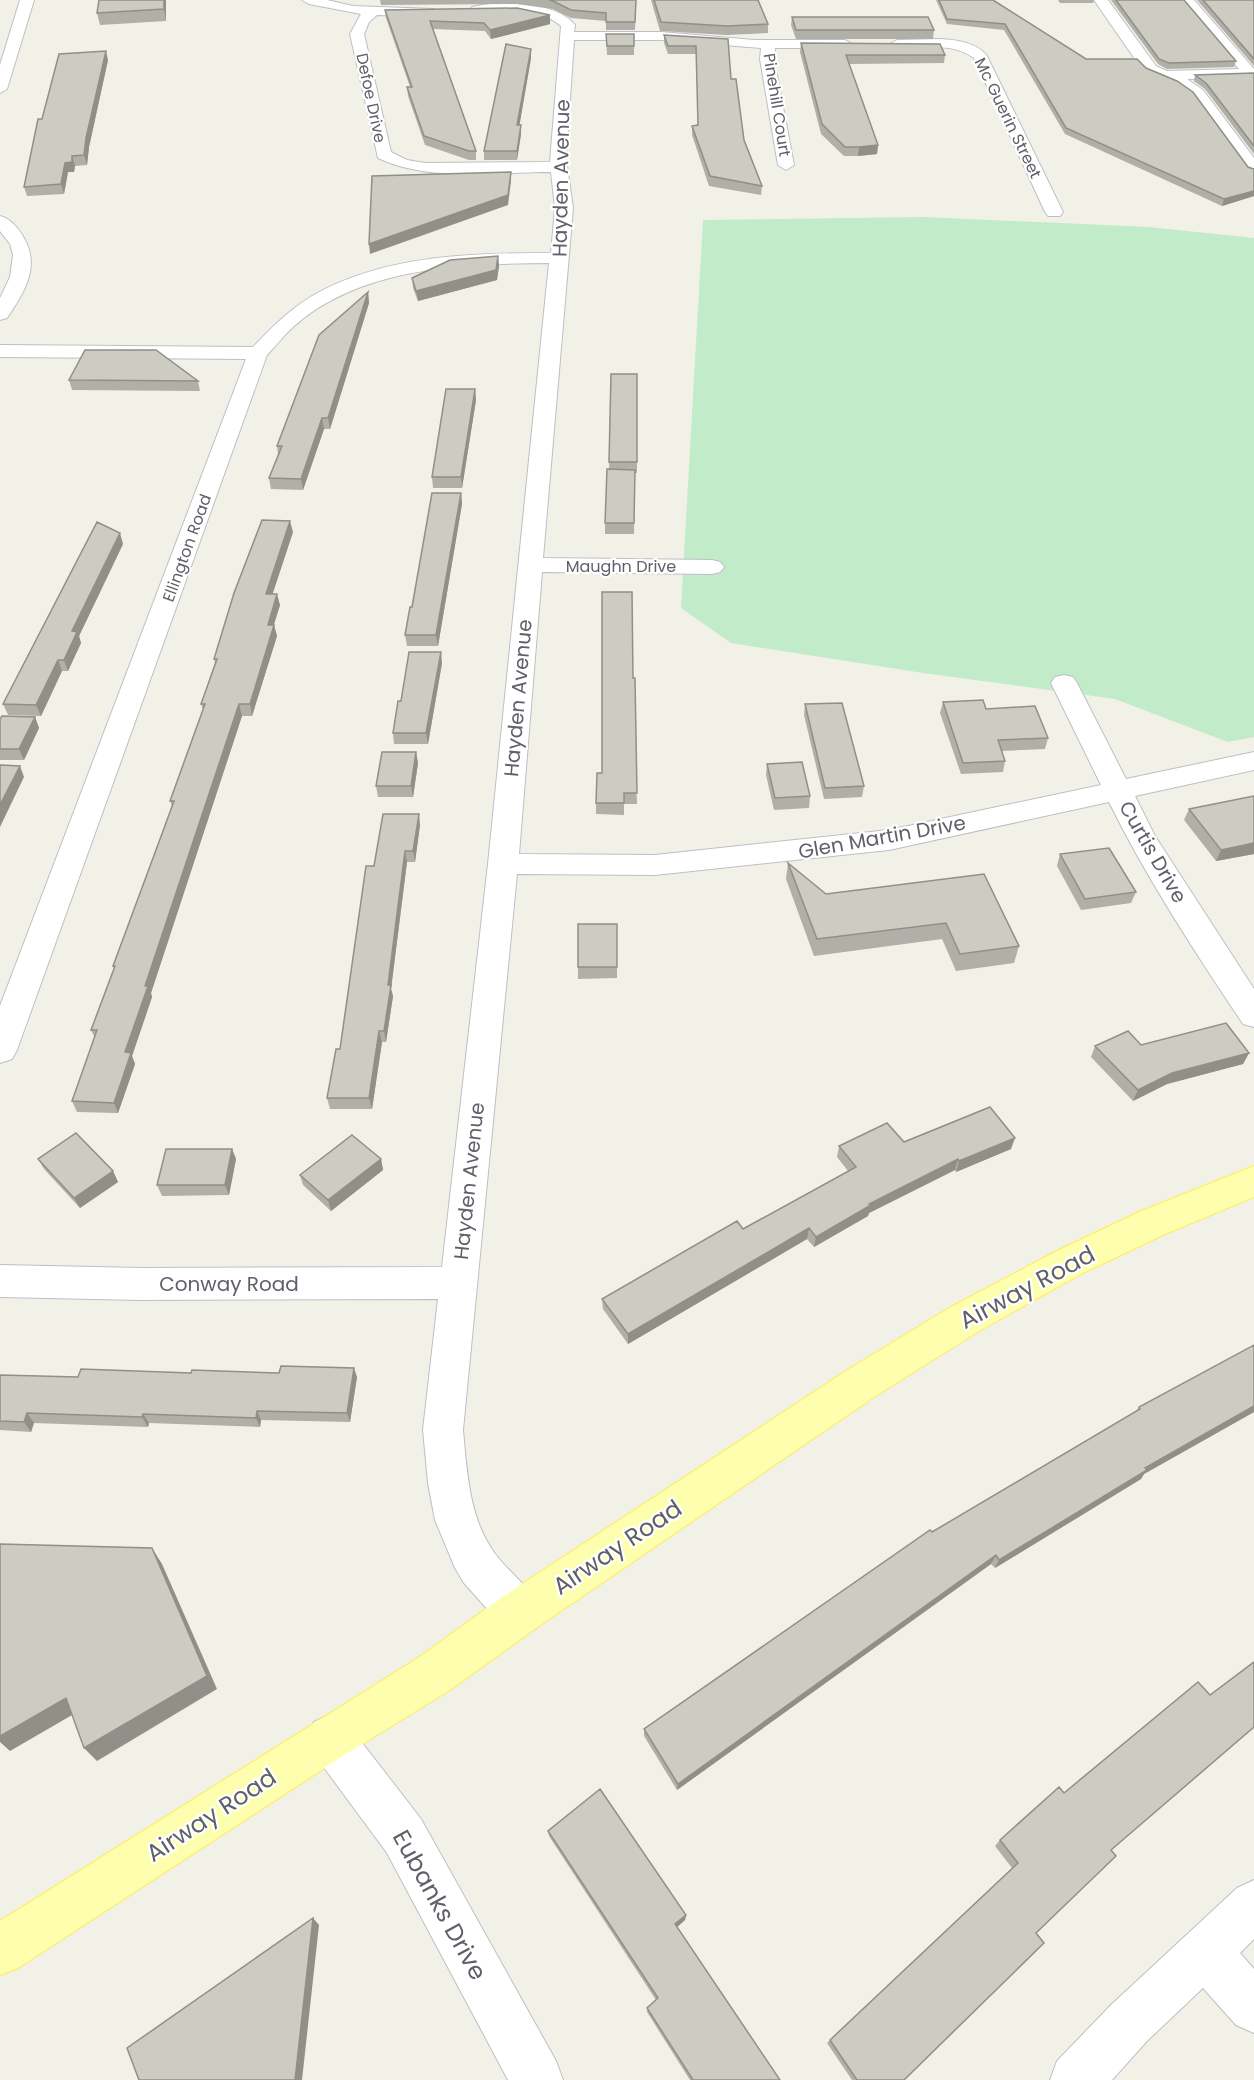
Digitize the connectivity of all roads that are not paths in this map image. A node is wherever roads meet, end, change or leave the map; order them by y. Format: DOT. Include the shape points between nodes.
graph roads {
  1 [pos="27,0"];
  2 [pos="309,0"];
  3 [pos="1101,0"];
  4 [pos="1187,0"];
  5 [pos="467,11"];
  6 [pos="372,12"];
  7 [pos="445,12"];
  8 [pos="568,36"];
  9 [pos="855,44"];
  10 [pos="888,44"];
  11 [pos="768,45"];
  12 [pos="1252,73"];
  13 [pos="1164,76"];
  14 [pos="0,89"];
  15 [pos="786,165"];
  16 [pos="560,167"];
  17 [pos="1254,169"];
  18 [pos="1054,212"];
  19 [pos="0,221"];
  20 [pos="24,255"];
  21 [pos="0,257"];
  22 [pos="559,258"];
  23 [pos="0,314"];
  24 [pos="0,351"];
  25 [pos="258,353"];
  26 [pos="530,565"];
  27 [pos="712,567"];
  28 [pos="1064,682"];
  29 [pos="1254,761"];
  30 [pos="1116,789"];
  31 [pos="503,864"];
  32 [pos="1254,1015"];
  33 [pos="0,1050"];
  34 [pos="1254,1181"];
  35 [pos="0,1281"];
  36 [pos="458,1283"];
  37 [pos="520,1612"];
  38 [pos="330,1738"];
  39 [pos="1254,1905"];
  40 [pos="0,1950"];
  41 [pos="1205,1952"];
  42 [pos="1254,2007"];
  43 [pos="537,2080"];
  44 [pos="1076,2080"];
  1 -- 14 [label="street"];
  2 -- 6 [label="street"];
  3 -- 13 [label="street" via="1144,62"];
  4 -- 12 [label="street"];
  5 -- 8 [label="street" via="528,10 550,14 568,25"];
  6 -- 7 [label="street"];
  6 -- 16 [label="street, Defoe Drive" via="357,34 384,154 403,164 425,168"];
  8 -- 11 [label="street" via="683,37"];
  8 -- 16 [label="street, Hayden Avenue"];
  9 -- 11 [label="street"];
  10 -- 18 [label="street, Mc Guerin Street" via="946,45 971,49 980,56"];
  11 -- 15 [label="street, Pinehill Court"];
  12 -- 13 [label="street"];
  13 -- 17 [label="street" via="1198,93"];
  16 -- 22 [label="street, Hayden Avenue" via="564,208"];
  19 -- 20 [label="street"];
  20 -- 21 [label="street"];
  20 -- 23 [label="street" via="22,273"];
  22 -- 25 [label="street, Ellington Road" via="467,260 427,265 366,281 303,310 284,324"];
  22 -- 26 [label="street, Hayden Avenue"];
  24 -- 25 [label="street"];
  25 -- 33 [label="street, Ellington Road"];
  26 -- 27 [label="street, Maughn Drive"];
  26 -- 31 [label="street, Hayden Avenue"];
  28 -- 30 [label="street, Curtis Drive"];
  29 -- 30 [label="street, Glen Martin Drive"];
  30 -- 31 [label="street, Glen Martin Drive" via="890,840 830,848 655,865"];
  30 -- 32 [label="street, Curtis Drive" via="1141,837"];
  31 -- 36 [label="street, Hayden Avenue"];
  34 -- 37 [label="main road, Airway Road" via="1100,1247 965,1319 853,1388"];
  35 -- 36 [label="street, Conway Road"];
  36 -- 37 [label="street, Hayden Avenue" via="443,1430 446,1476 458,1522 478,1567"];
  37 -- 38 [label="main road, Airway Road" via="434,1674"];
  38 -- 40 [label="main road, Airway Road"];
  38 -- 43 [label="street, Eubanks Drive" via="404,1836"];
  39 -- 41 [label="street"];
  41 -- 42 [label="street"];
  41 -- 44 [label="street"];
}
